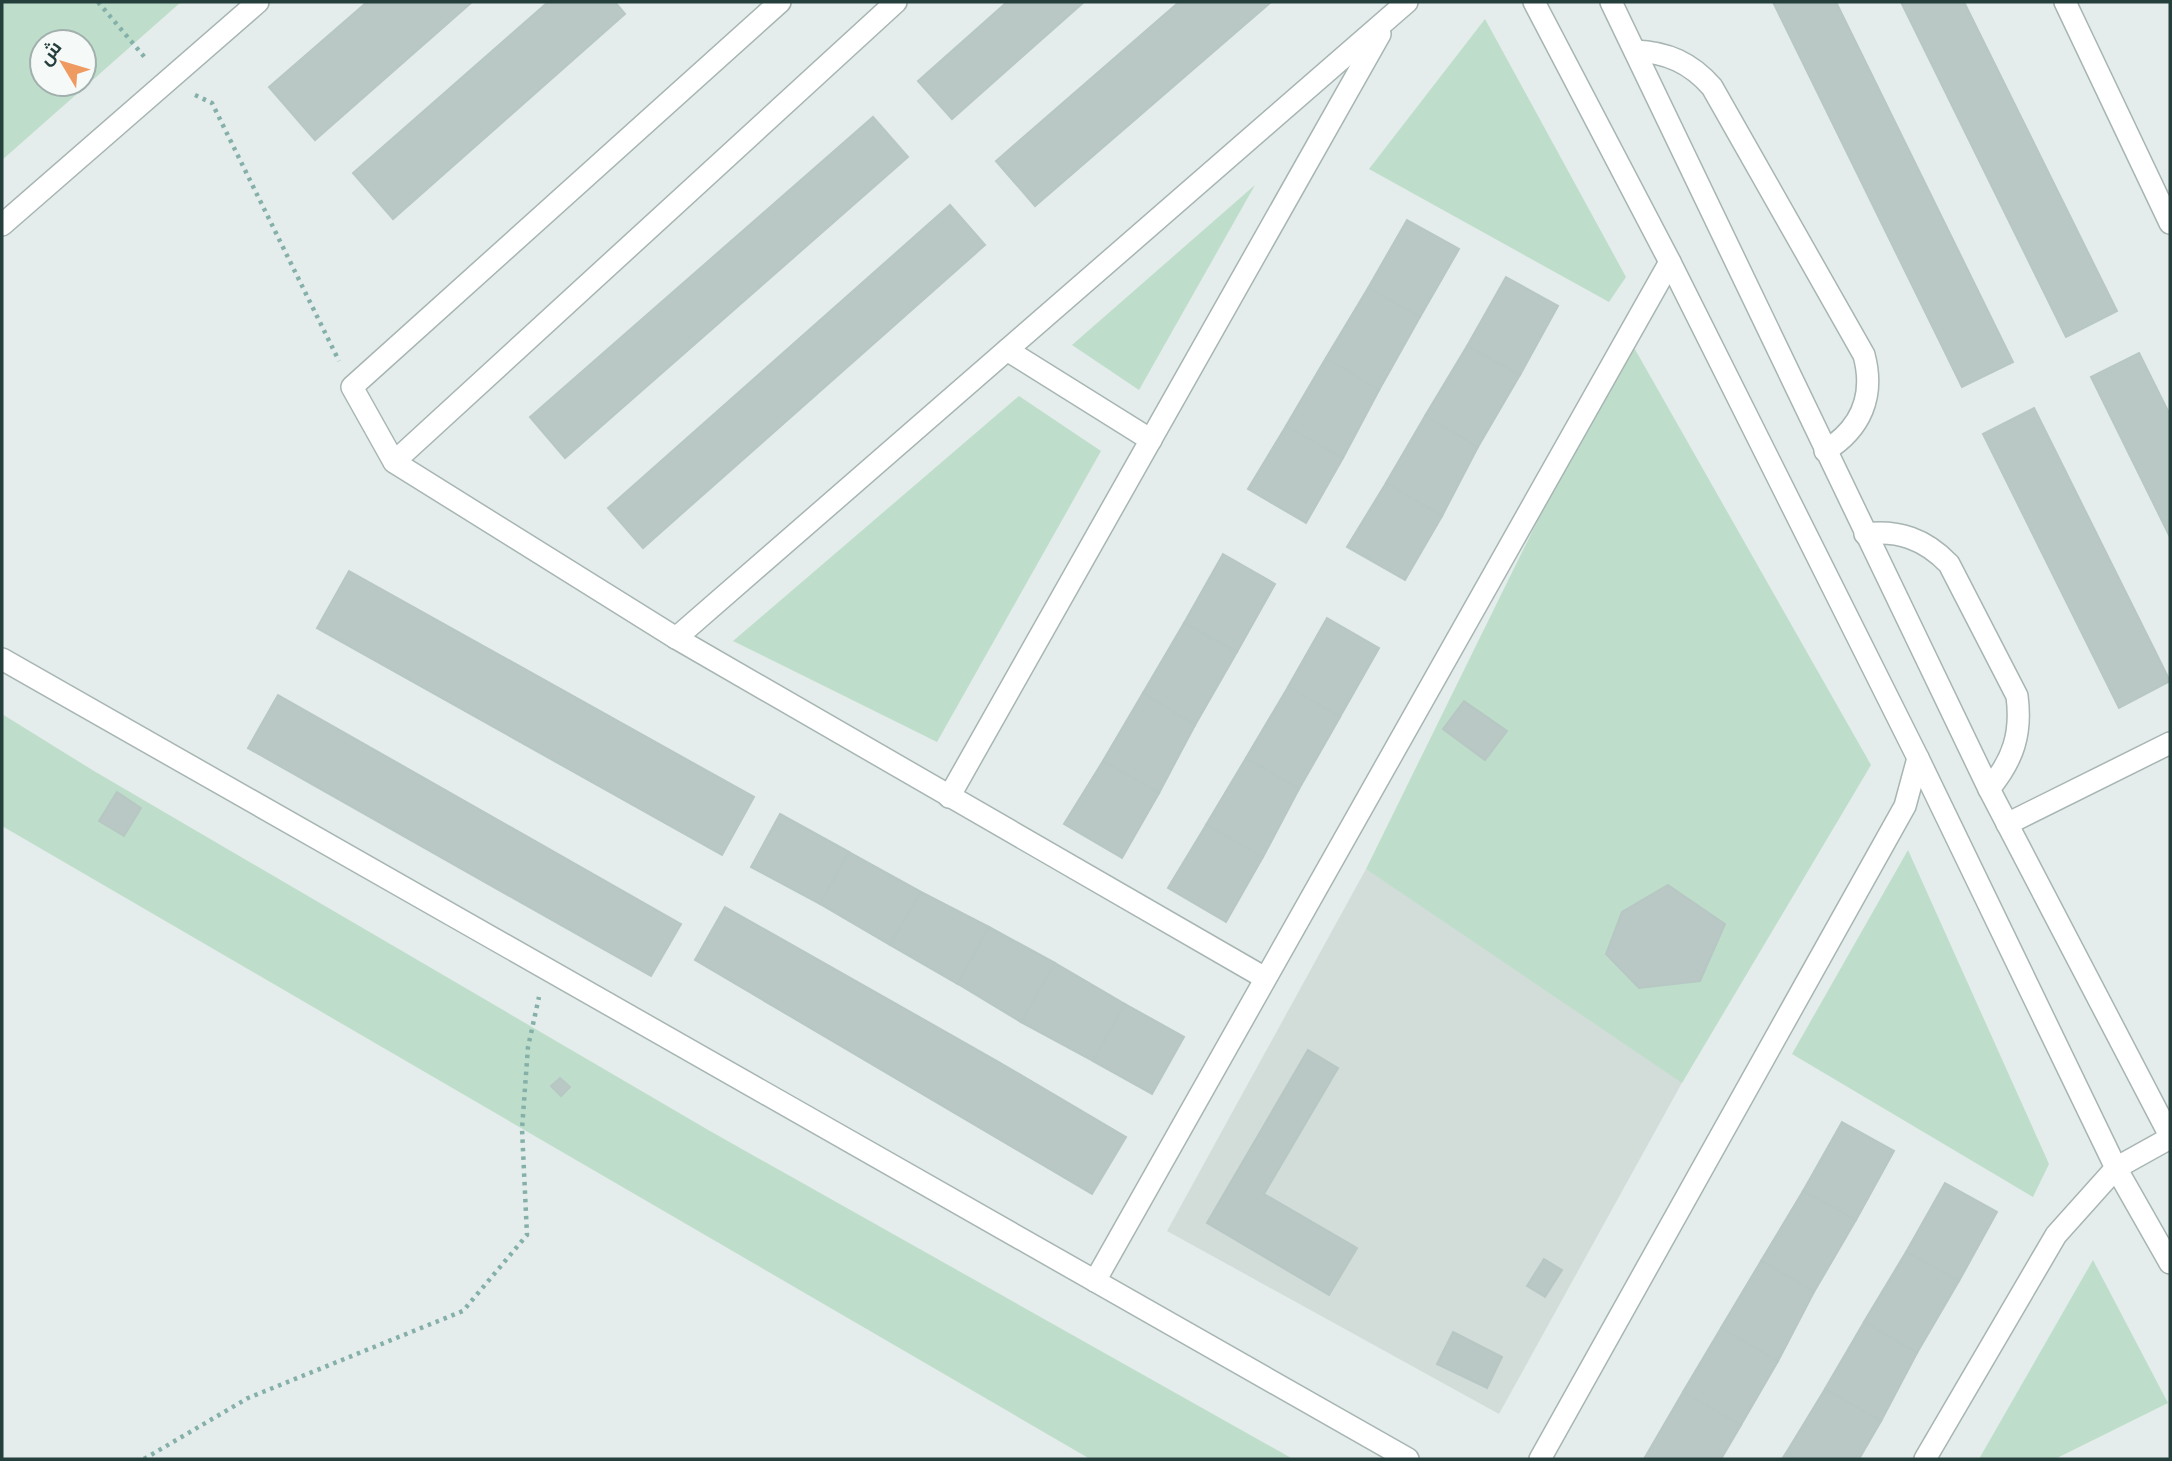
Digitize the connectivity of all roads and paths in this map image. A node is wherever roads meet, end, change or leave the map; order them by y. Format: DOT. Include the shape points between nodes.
graph roads {
  1 [pos="98,2"];
  2 [pos="258,2"];
  3 [pos="780,2"];
  4 [pos="896,2"];
  5 [pos="1407,2"];
  6 [pos="1534,2"];
  7 [pos="1611,2"];
  8 [pos="2065,2"];
  9 [pos="1388,19"];
  10 [pos="1635,51"];
  11 [pos="166,82"];
  12 [pos="2170,223"];
  13 [pos="2,225"];
  14 [pos="1670,262"];
  15 [pos="1007,350"];
  16 [pos="352,387"];
  17 [pos="1151,440"];
  18 [pos="1825,451"];
  19 [pos="394,462"];
  20 [pos="1865,534"];
  21 [pos="676,639"];
  22 [pos="2,659"];
  23 [pos="2170,743"];
  24 [pos="1917,758"];
  25 [pos="1989,789"];
  26 [pos="949,797"];
  27 [pos="2007,824"];
  28 [pos="546,969"];
  29 [pos="1265,978"];
  30 [pos="2170,1137"];
  31 [pos="2116,1168"];
  32 [pos="2170,1263"];
  33 [pos="1095,1281"];
  34 [pos="144,1459"];
  35 [pos="1408,1459"];
  36 [pos="1540,1459"];
  37 [pos="1925,1459"];
  1 -- 11 [label="path"];
  2 -- 11 [label="street"];
  3 -- 16 [label="street"];
  4 -- 19 [label="street"];
  5 -- 9 [label="street"];
  6 -- 14 [label="street"];
  7 -- 10 [label="street"];
  8 -- 12 [label="street"];
  9 -- 15 [label="street"];
  9 -- 17 [label="street"];
  10 -- 18 [label="street"];
  10 -- 18 [label="street" via="1678,60 1700,74 1723,101 1864,355 1866,403 1851,431"];
  11 -- 13 [label="street"];
  11 -- 16 [label="path" via="212,103"];
  14 -- 24 [label="street"];
  14 -- 29 [label="street"];
  15 -- 17 [label="street"];
  15 -- 21 [label="street"];
  16 -- 19 [label="street"];
  17 -- 26 [label="street"];
  18 -- 20 [label="street"];
  19 -- 21 [label="street"];
  20 -- 25 [label="street"];
  20 -- 25 [label="street" via="1896,533 1938,552 1949,564 2017,696 2018,737 2012,756"];
  21 -- 26 [label="street"];
  22 -- 28 [label="street"];
  23 -- 27 [label="street"];
  24 -- 31 [label="street"];
  24 -- 36 [label="street" via="1905,806"];
  25 -- 27 [label="street"];
  26 -- 29 [label="street"];
  27 -- 30 [label="street"];
  28 -- 33 [label="street"];
  28 -- 34 [label="path" via="527,1060 522,1129 527,1235 463,1311 248,1398"];
  29 -- 33 [label="street"];
  30 -- 31 [label="street"];
  31 -- 32 [label="street"];
  31 -- 37 [label="street" via="2056,1235"];
  33 -- 35 [label="street"];
}
